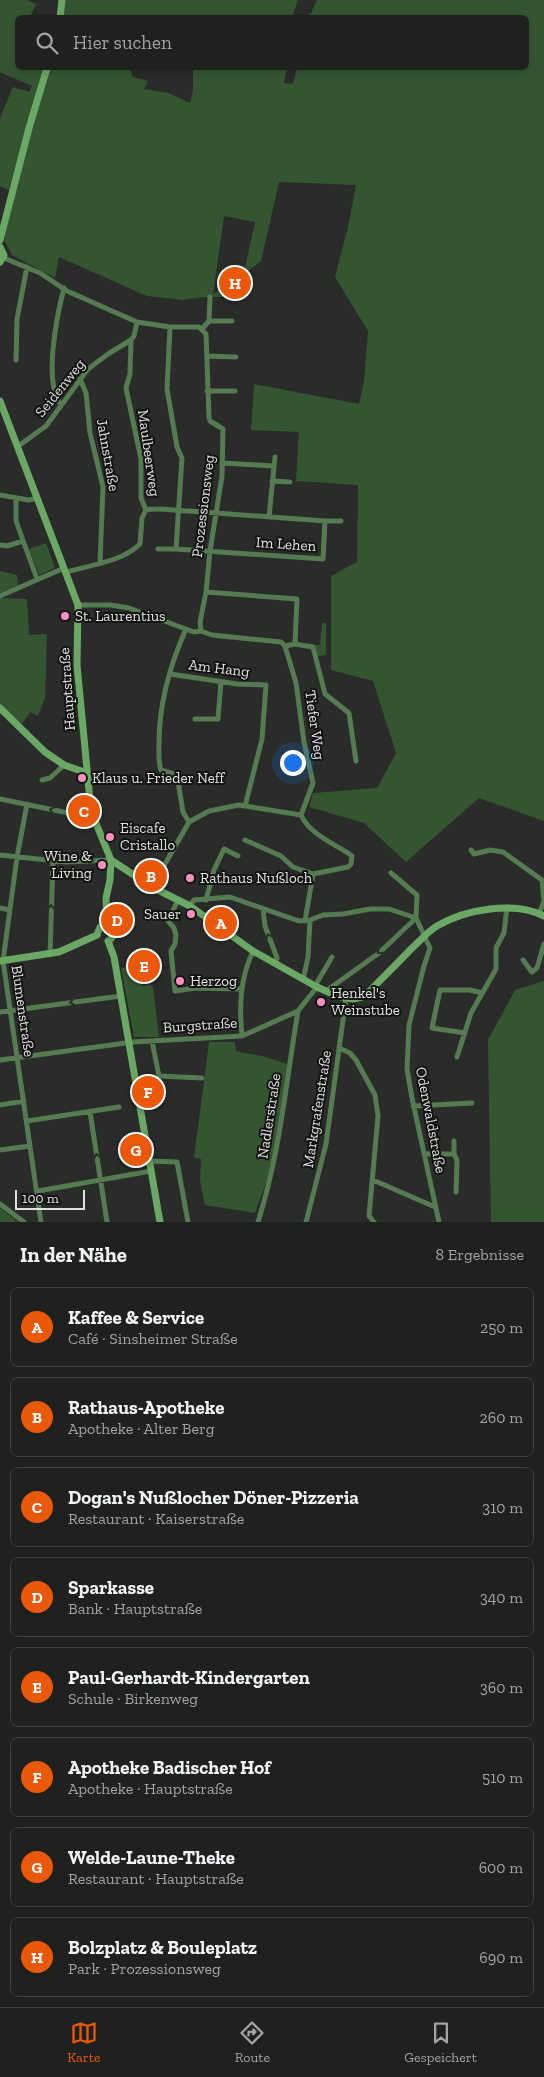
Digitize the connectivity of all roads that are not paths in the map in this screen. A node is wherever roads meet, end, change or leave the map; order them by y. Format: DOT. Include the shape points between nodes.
graph roads {
  1 [pos="62,0"];
  2 [pos="60,15"];
  3 [pos="46,70"];
  4 [pos="0,240"];
  5 [pos="0,247"];
  6 [pos="2,260"];
  7 [pos="27,267"];
  8 [pos="64,288"];
  9 [pos="210,297"];
  10 [pos="209,321"];
  11 [pos="232,321"];
  12 [pos="136,322"];
  13 [pos="170,327"];
  14 [pos="202,329"];
  15 [pos="131,340"];
  16 [pos="207,356"];
  17 [pos="236,357"];
  18 [pos="16,360"];
  19 [pos="80,378"];
  20 [pos="207,391"];
  21 [pos="235,391"];
  22 [pos="0,401"];
  23 [pos="61,405"];
  24 [pos="18,447"];
  25 [pos="275,457"];
  26 [pos="223,463"];
  27 [pos="273,466"];
  28 [pos="272,481"];
  29 [pos="290,482"];
  30 [pos="0,496"];
  31 [pos="38,498"];
  32 [pos="16,499"];
  33 [pos="146,510"];
  34 [pos="178,511"];
  35 [pos="216,513"];
  36 [pos="269,517"];
  37 [pos="325,521"];
  38 [pos="341,521"];
  39 [pos="23,541"];
  40 [pos="0,546"];
  41 [pos="158,549"];
  42 [pos="176,549"];
  43 [pos="210,551"];
  44 [pos="100,563"];
  45 [pos="65,570"];
  46 [pos="37,579"];
  47 [pos="206,592"];
  48 [pos="0,596"];
  49 [pos="78,605"];
  50 [pos="186,629"];
  51 [pos="201,631"];
  52 [pos="295,644"];
  53 [pos="285,646"];
  54 [pos="170,674"];
  55 [pos="221,682"];
  56 [pos="0,708"];
  57 [pos="195,719"];
  58 [pos="356,761"];
  59 [pos="64,766"];
  60 [pos="87,773"];
  61 [pos="42,780"];
  62 [pos="0,799"];
  63 [pos="26,804"];
  64 [pos="245,806"];
  65 [pos="302,815"];
  66 [pos="93,818"];
  67 [pos="189,822"];
  68 [pos="246,840"];
  69 [pos="471,850"];
  70 [pos="0,855"];
  71 [pos="238,856"];
  72 [pos="17,857"];
  73 [pos="111,860"];
  74 [pos="53,862"];
  75 [pos="391,873"];
  76 [pos="313,874"];
  77 [pos="152,886"];
  78 [pos="178,900"];
  79 [pos="206,900"];
  80 [pos="190,906"];
  81 [pos="507,907"];
  82 [pos="0,908"];
  83 [pos="10,910"];
  84 [pos="263,910"];
  85 [pos="541,915"];
  86 [pos="416,918"];
  87 [pos="308,921"];
  88 [pos="107,926"];
  89 [pos="97,935"];
  90 [pos="424,936"];
  91 [pos="108,941"];
  92 [pos="544,944"];
  93 [pos="253,951"];
  94 [pos="50,954"];
  95 [pos="332,957"];
  96 [pos="523,960"];
  97 [pos="2,961"];
  98 [pos="275,964"];
  99 [pos="302,980"];
  100 [pos="316,987"];
  101 [pos="241,989"];
  102 [pos="326,991"];
  103 [pos="482,993"];
  104 [pos="121,996"];
  105 [pos="346,998"];
  106 [pos="10,1010"];
  107 [pos="0,1012"];
  108 [pos="298,1012"];
  109 [pos="465,1033"];
  110 [pos="242,1036"];
  111 [pos="152,1041"];
  112 [pos="129,1042"];
  113 [pos="339,1048"];
  114 [pos="17,1057"];
  115 [pos="457,1057"];
  116 [pos="0,1060"];
  117 [pos="202,1078"];
  118 [pos="24,1101"];
  119 [pos="472,1103"];
  120 [pos="0,1105"];
  121 [pos="413,1106"];
  122 [pos="119,1108"];
  123 [pos="90,1112"];
  124 [pos="26,1122"];
  125 [pos="454,1141"];
  126 [pos="30,1146"];
  127 [pos="0,1150"];
  128 [pos="424,1154"];
  129 [pos="454,1154"];
  130 [pos="149,1161"];
  131 [pos="151,1171"];
  132 [pos="101,1180"];
  133 [pos="373,1180"];
  134 [pos="38,1191"];
  135 [pos="456,1192"];
  136 [pos="0,1204"];
  137 [pos="435,1208"];
  138 [pos="369,1216"];
  139 [pos="24,1222"];
  140 [pos="41,1222"];
  141 [pos="108,1222"];
  142 [pos="160,1222"];
  143 [pos="188,1222"];
  144 [pos="258,1222"];
  145 [pos="306,1222"];
  146 [pos="367,1222"];
  147 [pos="374,1222"];
  148 [pos="439,1222"];
  1 -- 2 [label="main road"];
  3 -- 4 [label="main road"];
  5 -- 6 [label="main road" via="4,251"];
  6 -- 7 [label="street"];
  7 -- 8 [label="street"];
  7 -- 18 [label="street" via="17,319"];
  8 -- 12 [label="street"];
  8 -- 23 [label="street" via="55,321 53,360 55,397"];
  9 -- 10 [label="street"];
  10 -- 11 [label="street"];
  10 -- 14 [label="street"];
  12 -- 13 [label="street"];
  12 -- 15 [label="street"];
  13 -- 14 [label="street"];
  13 -- 34 [label="street" via="167,389 177,447 182,458"];
  14 -- 16 [label="street, Prozessionsweg" via="207,338"];
  15 -- 19 [label="street, Seidenweg" via="108,354"];
  15 -- 33 [label="street, Maulbeerweg" via="130,374 126,388 140,459 141,498"];
  16 -- 17 [label="street"];
  16 -- 20 [label="street, Prozessionsweg"];
  19 -- 23 [label="street, Seidenweg"];
  19 -- 44 [label="street, Jahnstraße" via="86,393 90,433 103,487"];
  20 -- 21 [label="street"];
  20 -- 26 [label="street, Prozessionsweg" via="210,421 223,429"];
  22 -- 24 [label="main road, Hauptstraße"];
  23 -- 24 [label="street, Seidenweg" via="46,426"];
  24 -- 31 [label="main road, Hauptstraße"];
  25 -- 27 [label="street"];
  26 -- 27 [label="street"];
  26 -- 35 [label="street, Prozessionsweg"];
  27 -- 28 [label="street"];
  28 -- 29 [label="street"];
  28 -- 36 [label="street"];
  30 -- 32 [label="street"];
  31 -- 32 [label="street"];
  31 -- 45 [label="main road, Hauptstraße"];
  32 -- 39 [label="street" via="16,521"];
  33 -- 34 [label="street, Im Lehen"];
  33 -- 44 [label="street" via="142,518 140,544 132,551"];
  34 -- 35 [label="street, Im Lehen"];
  34 -- 42 [label="street"];
  35 -- 36 [label="street, Im Lehen"];
  35 -- 43 [label="street, Prozessionsweg"];
  36 -- 37 [label="street, Im Lehen"];
  37 -- 38 [label="street, Im Lehen"];
  37 -- 43 [label="street, Im Lehen" via="323,559"];
  39 -- 40 [label="street"];
  39 -- 46 [label="street"];
  41 -- 42 [label="street"];
  42 -- 43 [label="street"];
  43 -- 47 [label="street, Prozessionsweg"];
  44 -- 45 [label="street"];
  45 -- 46 [label="street"];
  45 -- 49 [label="main road, Hauptstraße"];
  46 -- 48 [label="street"];
  47 -- 51 [label="street, Prozessionsweg"];
  47 -- 52 [label="street" via="298,599"];
  49 -- 50 [label="street" via="129,608"];
  49 -- 60 [label="main road, Hauptstraße" via="77,665"];
  50 -- 51 [label="street"];
  50 -- 54 [label="street"];
  51 -- 53 [label="street" via="212,635 278,641"];
  52 -- 53 [label="street"];
  52 -- 58 [label="street" via="313,647 325,694 349,713"];
  53 -- 65 [label="street, Tiefer Weg" via="296,683 312,783"];
  54 -- 55 [label="street, Am Hang"];
  54 -- 67 [label="street" via="161,712 160,767 177,775 183,812"];
  55 -- 57 [label="street" via="218,719"];
  55 -- 64 [label="street, Am Hang" via="266,685 262,739"];
  56 -- 59 [label="main road"];
  59 -- 60 [label="main road"];
  59 -- 61 [label="street" via="50,778"];
  60 -- 66 [label="main road, Hauptstraße"];
  62 -- 63 [label="street"];
  66 -- 63 [label="street, one-way"];
  63 -- 72 [label="street, Blumenstraße"];
  64 -- 65 [label="street"];
  64 -- 67 [label="street" via="218,808"];
  65 -- 76 [label="street" via="312,830 352,856 352,864 348,867"];
  66 -- 73 [label="main road, Hauptstraße"];
  67 -- 77 [label="street"];
  68 -- 76 [label="street" via="281,856 293,867"];
  69 -- 85 [label="street" via="474,854 490,850 503,852 542,880 544,901"];
  70 -- 72 [label="street"];
  71 -- 79 [label="street" via="224,849"];
  72 -- 74 [label="street"];
  72 -- 83 [label="street, Blumenstraße"];
  73 -- 74 [label="street"];
  73 -- 77 [label="main road"];
  73 -- 88 [label="main road, Hauptstraße" via="106,898"];
  94 -- 74 [label="street, one-way"];
  75 -- 86 [label="street" via="417,895"];
  76 -- 87 [label="street"];
  77 -- 78 [label="main road"];
  78 -- 80 [label="main road"];
  78 -- 101 [label="street" via="168,922 176,935 171,951 176,993 196,988"];
  79 -- 80 [label="street" via="194,900"];
  79 -- 84 [label="street" via="230,897"];
  80 -- 93 [label="main road"];
  81 -- 85 [label="main road"];
  81 -- 90 [label="main road" via="450,921"];
  81 -- 103 [label="street" via="504,933 496,948 496,969"];
  82 -- 83 [label="street"];
  83 -- 97 [label="street, Blumenstraße"];
  84 -- 87 [label="street"];
  98 -- 84 [label="street, one-way" via="277,958 265,926"];
  86 -- 87 [label="street" via="380,909 324,915"];
  86 -- 90 [label="street, Odenwaldstraße"];
  86 -- 102 [label="street, one-way" via="379,953"];
  87 -- 99 [label="street" via="308,957"];
  88 -- 89 [label="main road" via="99,928"];
  88 -- 91 [label="main road, Hauptstraße" via="114,933"];
  89 -- 91 [label="main road" via="101,941"];
  89 -- 94 [label="main road" via="73,948"];
  90 -- 105 [label="main road" via="368,993 357,999"];
  90 -- 121 [label="street, Odenwaldstraße" via="430,948 408,1026 406,1047"];
  91 -- 104 [label="main road, Hauptstraße"];
  92 -- 96 [label="street" via="537,968 532,972"];
  93 -- 98 [label="main road"];
  93 -- 101 [label="street"];
  94 -- 97 [label="main road"];
  95 -- 100 [label="street"];
  97 -- 106 [label="street, Blumenstraße"];
  98 -- 99 [label="main road"];
  99 -- 100 [label="main road"];
  100 -- 102 [label="main road"];
  100 -- 108 [label="street"];
  101 -- 110 [label="street"];
  102 -- 105 [label="main road"];
  103 -- 109 [label="street"];
  103 -- 109 [label="street" via="440,990 432,1028"];
  104 -- 106 [label="street, one-way"];
  104 -- 112 [label="main road, Hauptstraße"];
  105 -- 113 [label="street, Markgrafenstraße"];
  106 -- 107 [label="street"];
  106 -- 114 [label="street, Blumenstraße"];
  108 -- 110 [label="street, Burgstraße"];
  108 -- 144 [label="street, Nadlerstraße" via="275,1162"];
  109 -- 115 [label="street"];
  110 -- 111 [label="street, Burgstraße"];
  111 -- 112 [label="street, Burgstraße"];
  111 -- 117 [label="street" via="159,1076"];
  112 -- 114 [label="street, Burgstraße"];
  112 -- 130 [label="main road, Hauptstraße"];
  113 -- 133 [label="street" via="356,1060 375,1095 378,1116"];
  113 -- 145 [label="street, Markgrafenstraße" via="326,1144"];
  114 -- 116 [label="street, Burgstraße"];
  114 -- 118 [label="street, Blumenstraße"];
  118 -- 120 [label="street"];
  118 -- 124 [label="street, Blumenstraße"];
  119 -- 121 [label="street"];
  121 -- 128 [label="street, Odenwaldstraße"];
  122 -- 123 [label="street"];
  123 -- 124 [label="street"];
  132 -- 123 [label="street, one-way"];
  124 -- 126 [label="street, Blumenstraße"];
  125 -- 129 [label="street"];
  126 -- 127 [label="street"];
  126 -- 134 [label="street, Blumenstraße"];
  128 -- 129 [label="street"];
  128 -- 137 [label="street, Odenwaldstraße"];
  129 -- 135 [label="street" via="457,1160"];
  130 -- 131 [label="main road, Hauptstraße"];
  130 -- 143 [label="street" via="177,1162"];
  131 -- 132 [label="street"];
  131 -- 142 [label="main road, Hauptstraße"];
  132 -- 134 [label="street"];
  132 -- 141 [label="street"];
  133 -- 137 [label="street"];
  133 -- 138 [label="street"];
  134 -- 140 [label="street, Blumenstraße"];
  136 -- 139 [label="street"];
  137 -- 148 [label="street, Odenwaldstraße"];
  138 -- 146 [label="street"];
  138 -- 147 [label="street"];
}
